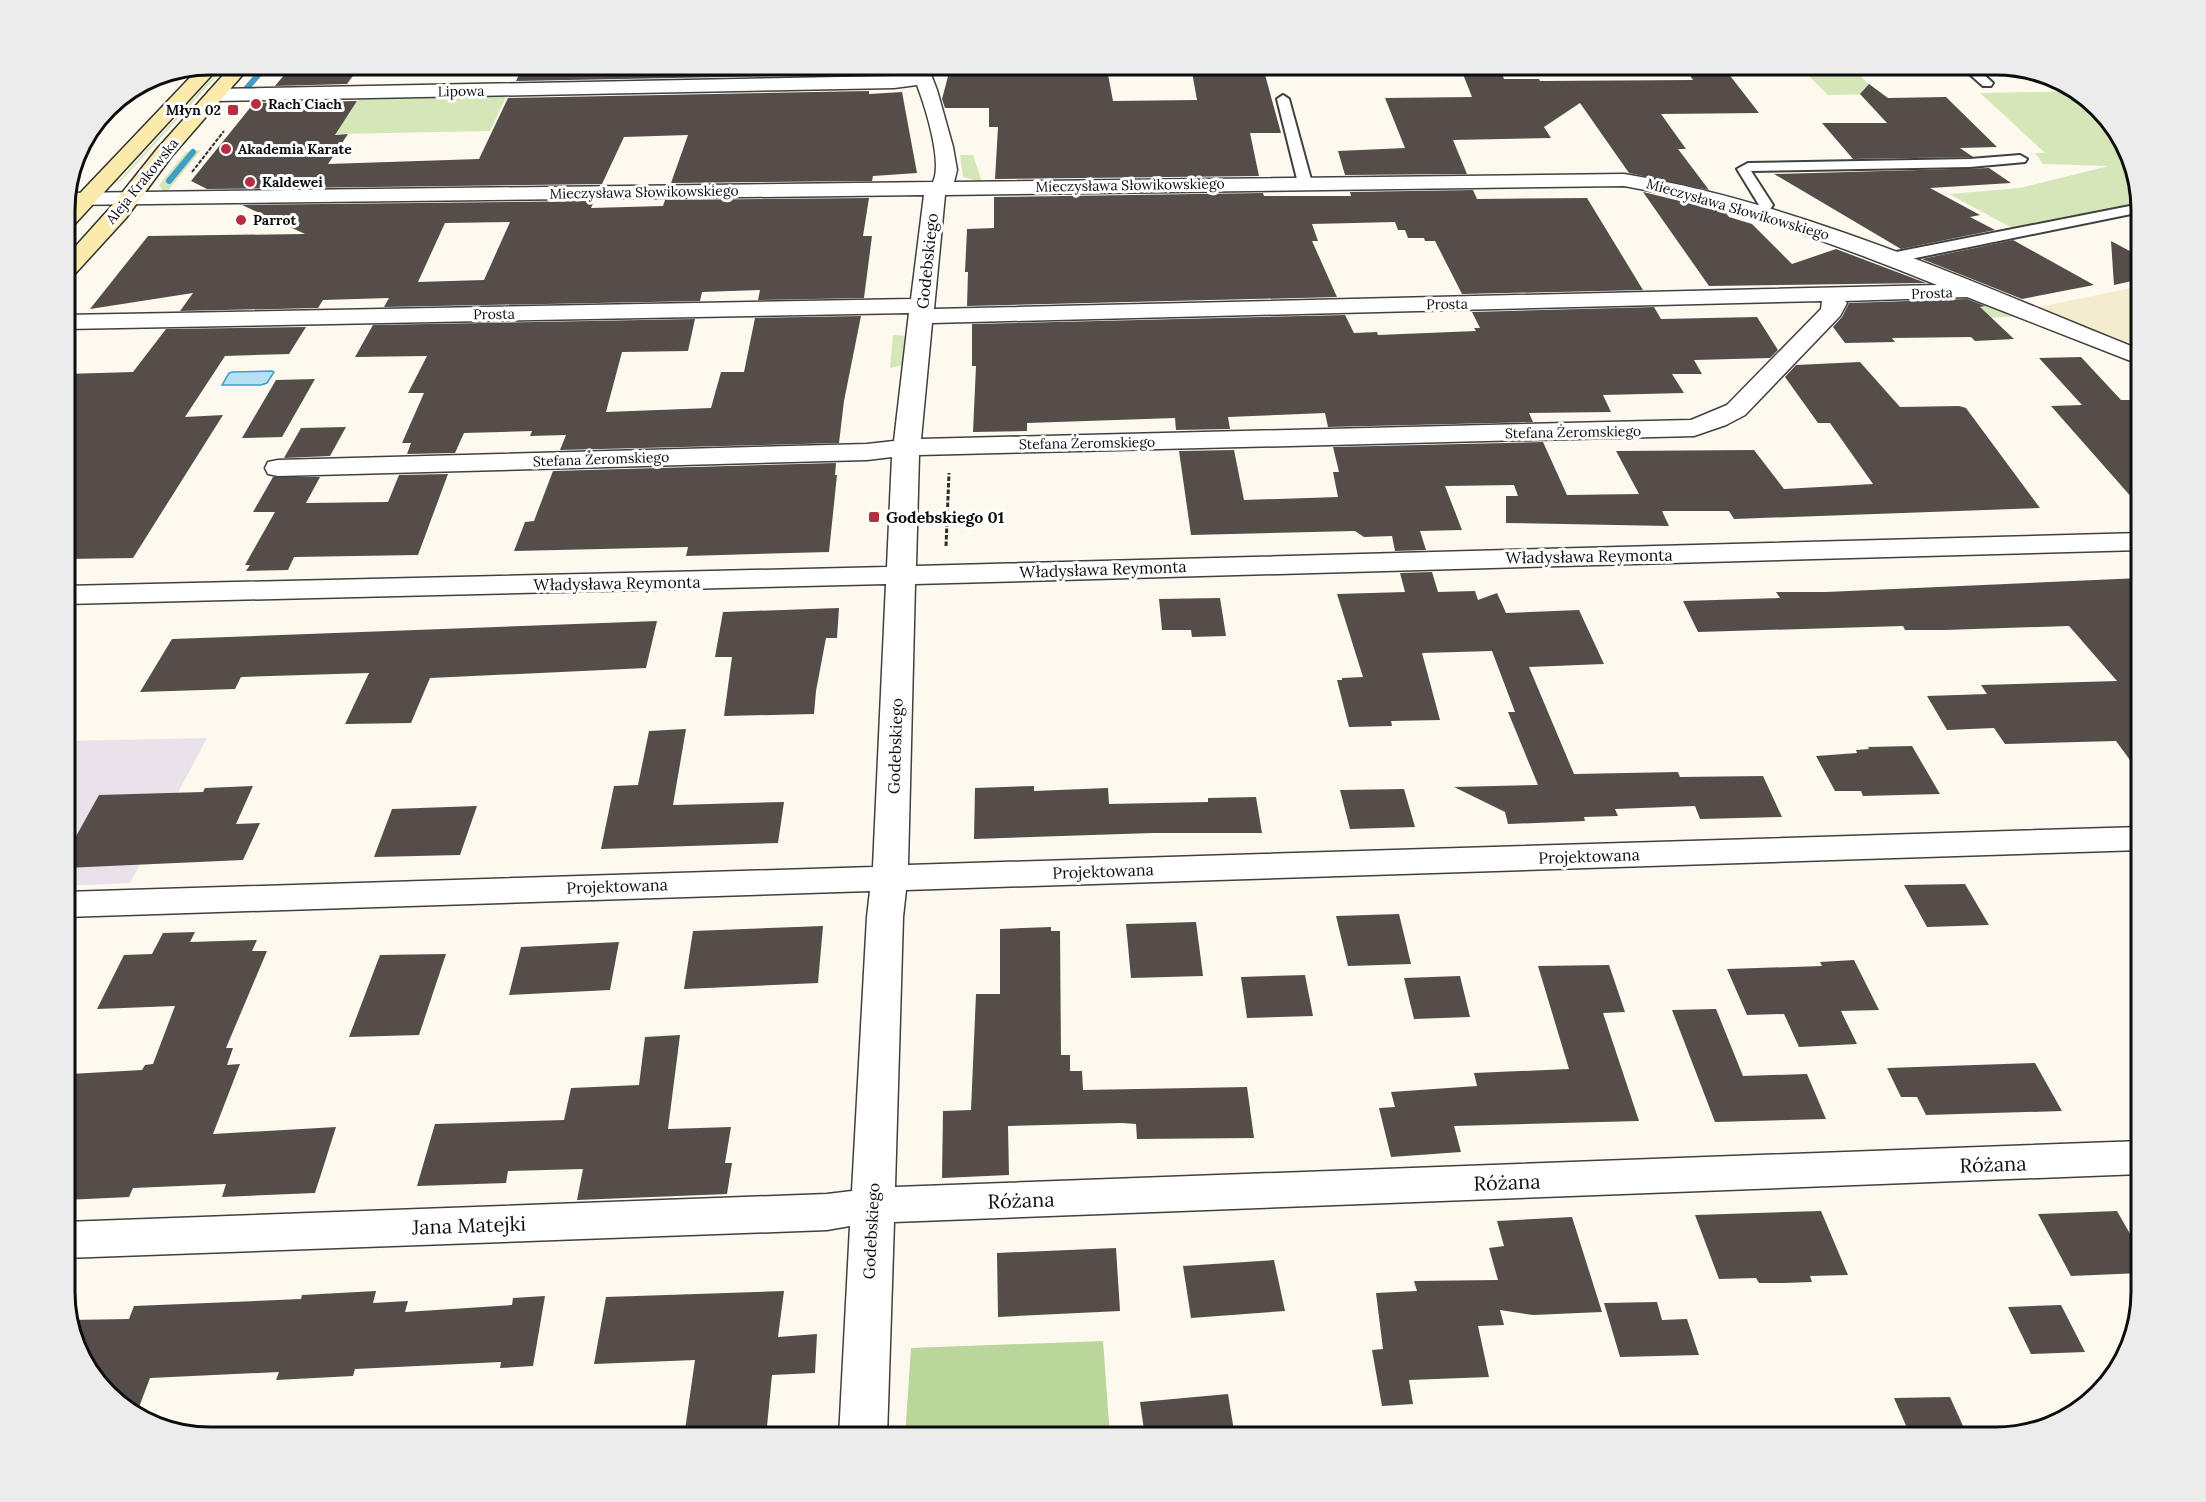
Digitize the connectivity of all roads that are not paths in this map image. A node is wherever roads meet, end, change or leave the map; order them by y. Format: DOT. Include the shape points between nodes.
graph roads {
  1 [pos="203,75"];
  2 [pos="233,75"];
  3 [pos="912,75"];
  4 [pos="922,75"];
  5 [pos="1977,75"];
  6 [pos="1987,83"];
  7 [pos="216,95"];
  8 [pos="1283,99"];
  9 [pos="2020,159"];
  10 [pos="1305,183"];
  11 [pos="939,188"];
  12 [pos="129,198"];
  13 [pos="75,199"];
  14 [pos="87,199"];
  15 [pos="2131,210"];
  16 [pos="75,211"];
  17 [pos="1760,213"];
  18 [pos="1891,258"];
  19 [pos="75,260"];
  20 [pos="1971,289"];
  21 [pos="1830,296"];
  22 [pos="922,311"];
  23 [pos="75,322"];
  24 [pos="2131,354"];
  25 [pos="906,447"];
  26 [pos="278,468"];
  27 [pos="2131,542"];
  28 [pos="902,575"];
  29 [pos="75,595"];
  30 [pos="2131,839"];
  31 [pos="890,877"];
  32 [pos="75,904"];
  33 [pos="2131,1158"];
  34 [pos="872,1205"];
  35 [pos="75,1240"];
  36 [pos="863,1427"];
  1 -- 14 [label="main road, Aleja Krakowska"];
  2 -- 7 [label="main road, Aleja Krakowska"];
  3 -- 7 [label="street, Lipowa" via="894,82 569,80"];
  4 -- 11 [label="street, Godebskiego" via="947,161 946,177"];
  5 -- 6 [label="lane"];
  7 -- 12 [label="main road, Aleja Krakowska"];
  8 -- 10 [label="lane"];
  9 -- 17 [label="lane" via="1748,167 1745,174 1766,205"];
  10 -- 11 [label="street, Mieczysława Słowikowskiego"];
  10 -- 17 [label="street, Mieczysława Słowikowskiego" via="1619,180 1669,187"];
  11 -- 12 [label="street, Mieczysława Słowikowskiego"];
  11 -- 22 [label="street, Godebskiego" via="934,196"];
  12 -- 14 [label="street, Mieczysława Słowikowskiego"];
  12 -- 19 [label="main road, Aleja Krakowska"];
  13 -- 14 [label="street, Mieczysława Słowikowskiego"];
  14 -- 16 [label="main road, Aleja Krakowska"];
  15 -- 18 [label="lane"];
  17 -- 18 [label="street, Mieczysława Słowikowskiego"];
  18 -- 20 [label="street, Mieczysława Słowikowskiego"];
  20 -- 21 [label="street, Prosta"];
  20 -- 24 [label="street, Mieczysława Słowikowskiego"];
  21 -- 22 [label="street, Prosta"];
  21 -- 25 [label="street, Stefana Żeromskiego" via="1835,303 1832,311 1736,410 1694,428"];
  22 -- 23 [label="street, Prosta"];
  22 -- 25 [label="street, Godebskiego"];
  25 -- 26 [label="street, Stefana Żeromskiego" via="867,452"];
  25 -- 28 [label="street, Godebskiego"];
  27 -- 28 [label="street, Władysława Reymonta"];
  28 -- 29 [label="street, Władysława Reymonta"];
  28 -- 31 [label="street, Godebskiego"];
  30 -- 31 [label="street, Projektowana"];
  31 -- 32 [label="street, Projektowana"];
  31 -- 34 [label="street, Godebskiego"];
  33 -- 34 [label="street, Różana"];
  34 -- 35 [label="street, Jana Matejki" via="826,1212"];
  34 -- 36 [label="street, Godebskiego"];
}
